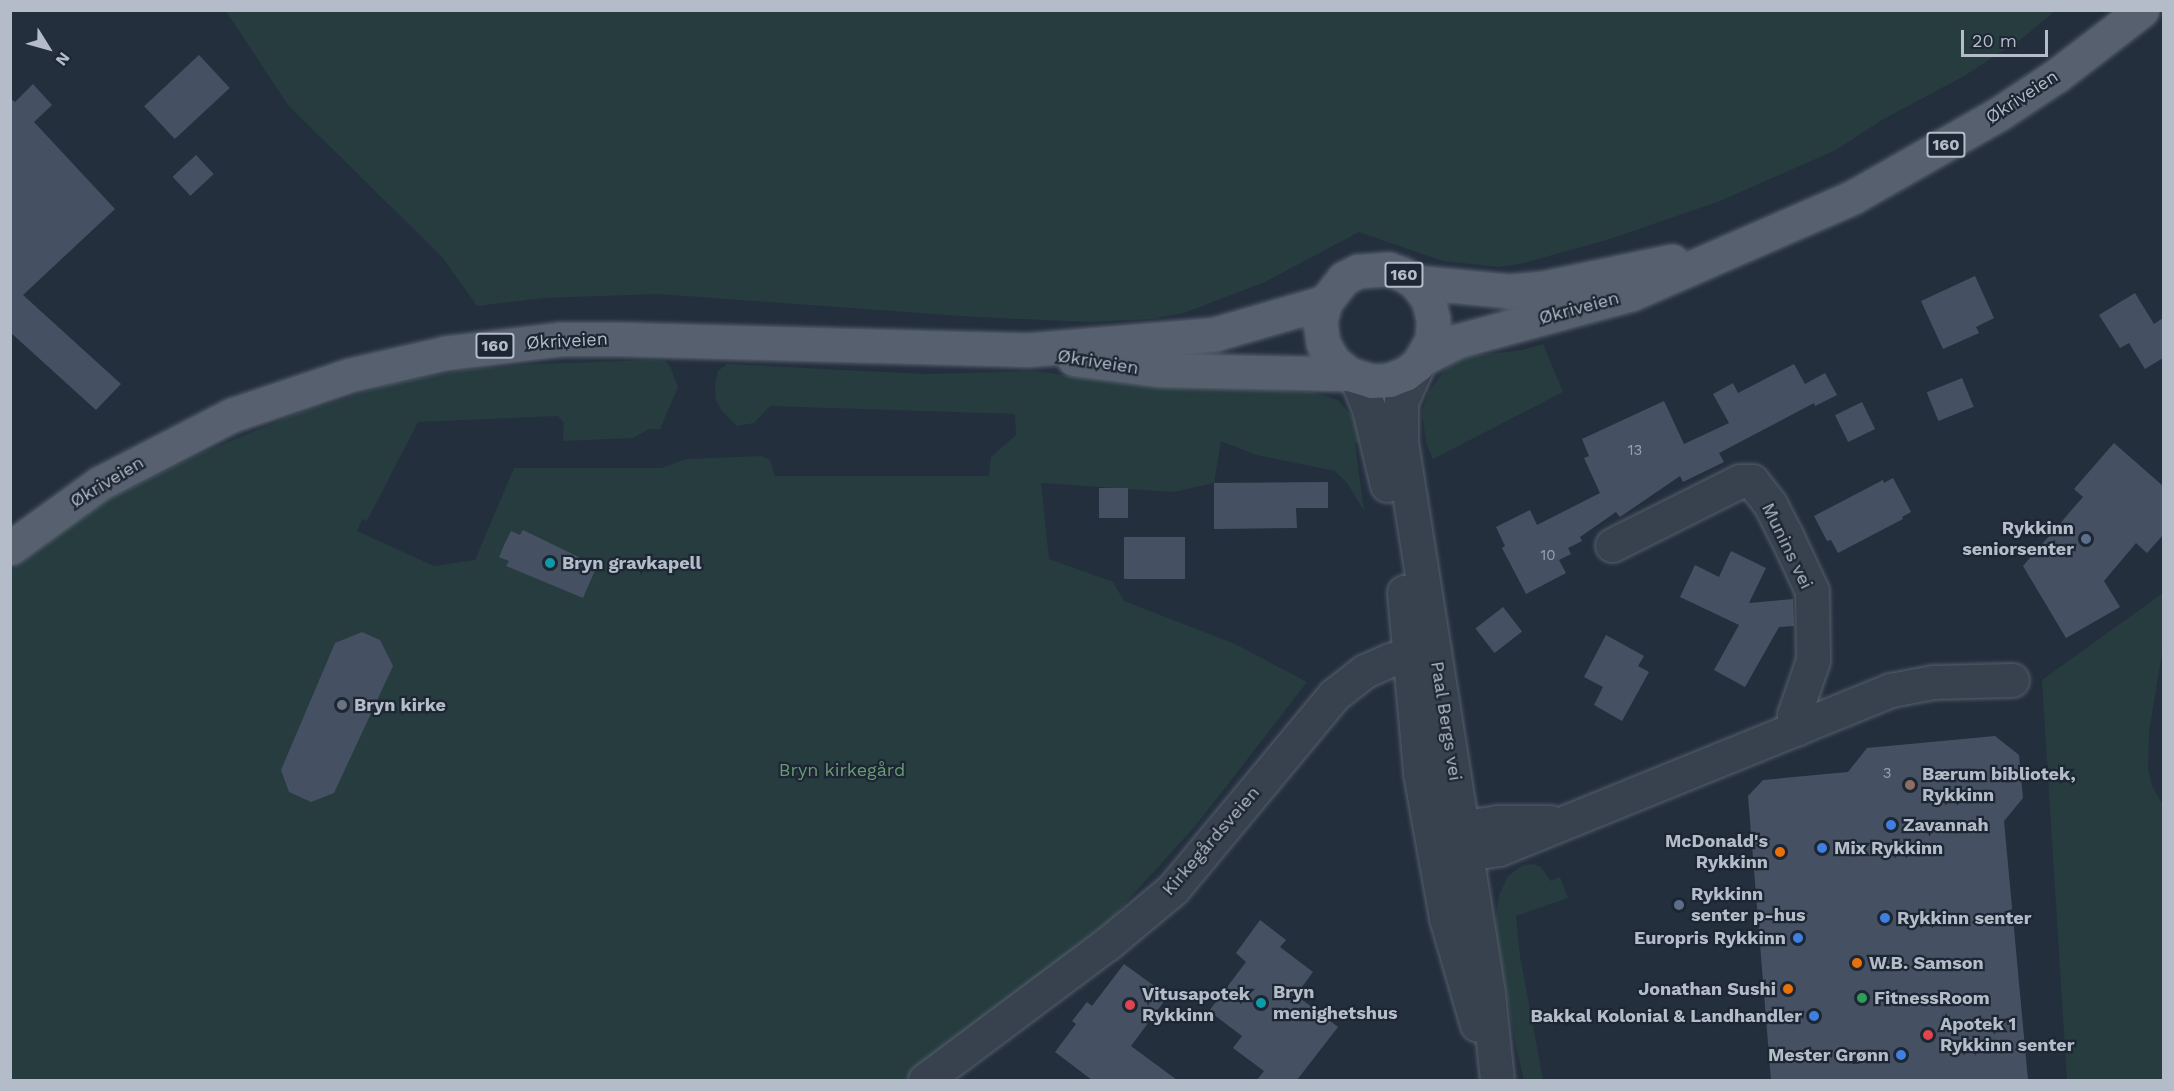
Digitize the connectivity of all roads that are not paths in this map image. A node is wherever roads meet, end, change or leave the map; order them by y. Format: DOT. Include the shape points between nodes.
graph roads {
  1 [pos="2142,10"];
  2 [pos="1733,249"];
  3 [pos="1415,282"];
  4 [pos="1325,302"];
  5 [pos="1026,350"];
  6 [pos="1420,361"];
  7 [pos="1353,376"];
  8 [pos="1612,545"];
  9 [pos="10,548"];
  10 [pos="1422,652"];
  11 [pos="2012,680"];
  12 [pos="1797,729"];
  13 [pos="1465,841"];
  14 [pos="1433,848"];
  15 [pos="925,1080"];
  1 -- 2 [label="main road, Økriveien / 160" via="2056,76 1935,152 1852,197"];
  2 -- 3 [label="main road, Økriveien / 160" via="1543,288 1509,291"];
  2 -- 6 [label="main road, Økriveien / 160" via="1631,294 1457,341"];
  3 -- 4 [label="main road, 160" via="1388,268 1358,271 1344,278"];
  3 -- 6 [label="main road, 160" via="1428,299 1433,319 1432,340"];
  4 -- 5 [label="main road, Økriveien / 160" via="1215,334"];
  4 -- 7 [label="main road" via="1320,322 1323,343 1333,361"];
  5 -- 7 [label="main road, Økriveien / 160" via="1123,367"];
  5 -- 9 [label="main road, Økriveien / 160" via="560,339 422,357 350,375 232,416 100,483"];
  6 -- 7 [label="main road, 160" via="1405,374 1389,380"];
  6 -- 10 [label="street, Paal Bergs vei" via="1401,402 1401,442"];
  7 -- 10 [label="street, Paal Bergs vei" via="1369,409 1389,496 1407,610"];
  8 -- 12 [label="street, Munins vei" via="1740,481 1752,481 1770,504 1812,591 1813,660 1794,715"];
  10 -- 13 [label="street, Paal Bergs vei"];
  10 -- 14 [label="street, Paal Bergs vei" via="1420,772"];
  10 -- 15 [label="street, Kirkegårdsveien" via="1365,671 1334,695 1160,901"];
  11 -- 12 [label="street" via="1964,680 1891,690"];
  12 -- 13 [label="street" via="1499,849"];
  13 -- 14 [label="street"];
  13 -- 14 [label="street, Paal Bergs vei" via="1497,1080 1468,1000 1446,918"];
}
